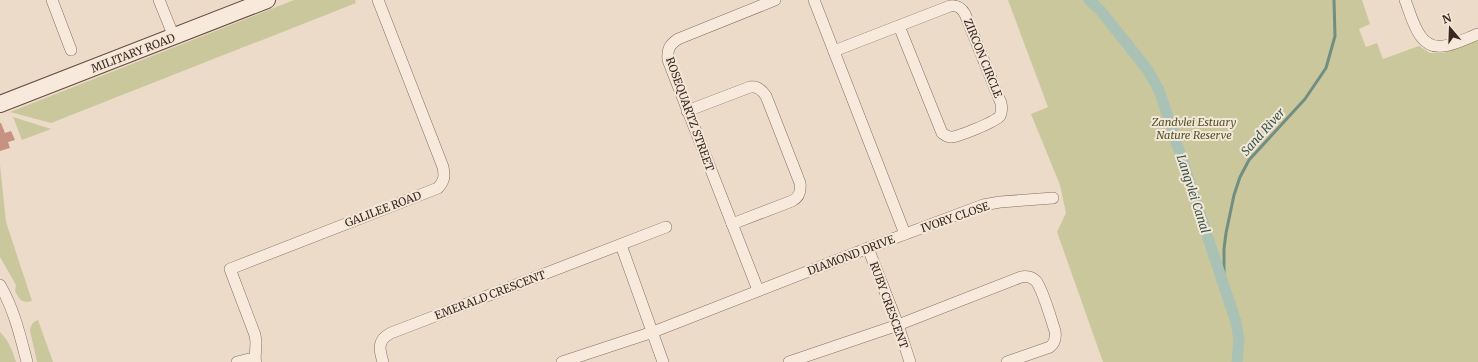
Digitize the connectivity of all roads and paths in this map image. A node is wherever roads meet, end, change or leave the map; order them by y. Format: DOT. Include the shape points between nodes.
graph roads {
  1 [pos="52,0"];
  2 [pos="159,0"];
  3 [pos="267,0"];
  4 [pos="378,0"];
  5 [pos="775,0"];
  6 [pos="814,0"];
  7 [pos="1405,0"];
  8 [pos="899,26"];
  9 [pos="1478,34"];
  10 [pos="174,37"];
  11 [pos="72,50"];
  12 [pos="834,50"];
  13 [pos="0,104"];
  14 [pos="687,111"];
  15 [pos="1053,198"];
  16 [pos="732,224"];
  17 [pos="666,227"];
  18 [pos="905,234"];
  19 [pos="621,245"];
  20 [pos="868,248"];
  21 [pos="0,285"];
  22 [pos="758,290"];
  23 [pos="898,325"];
  24 [pos="653,332"];
  25 [pos="27,362"];
  26 [pos="236,362"];
  27 [pos="255,362"];
  28 [pos="383,362"];
  29 [pos="562,362"];
  30 [pos="663,362"];
  31 [pos="789,362"];
  32 [pos="910,362"];
  33 [pos="1007,362"];
  1 -- 11 [label="street"];
  2 -- 10 [label="street"];
  3 -- 10 [label="main road, MILITARY ROAD"];
  4 -- 27 [label="street, GALILEE ROAD" via="443,167 443,182 438,188 230,269 255,336"];
  5 -- 14 [label="street, ROSEQUARTZ STREET" via="678,39 668,48 668,60"];
  6 -- 12 [label="street, DIAMOND DRIVE"];
  7 -- 9 [label="street" via="1418,33 1432,45 1448,45"];
  8 -- 8 [label="street, ZIRCON CIRCLE" via="950,6 961,8 968,19 1001,103 1001,112 997,119 956,136 948,137 942,133"];
  8 -- 12 [label="street, ZIRCON CIRCLE"];
  10 -- 13 [label="main road, MILITARY ROAD"];
  12 -- 18 [label="street, DIAMOND DRIVE"];
  14 -- 16 [label="street, ROSEQUARTZ STREET"];
  14 -- 16 [label="street" via="750,87 762,90 766,96 800,183 800,193 792,201"];
  15 -- 18 [label="street, IVORY CLOSE" via="983,205"];
  16 -- 22 [label="street, ROSEQUARTZ STREET"];
  17 -- 19 [label="street, EMERALD CRESCENT"];
  18 -- 20 [label="street, DIAMOND DRIVE"];
  19 -- 24 [label="street"];
  19 -- 28 [label="street, EMERALD CRESCENT" via="391,333 380,342"];
  20 -- 22 [label="street, DIAMOND DRIVE"];
  20 -- 23 [label="street, RUBY CRESCENT"];
  21 -- 25 [label="street" via="16,318"];
  22 -- 24 [label="street, DIAMOND DRIVE"];
  23 -- 31 [label="street"];
  23 -- 32 [label="street, RUBY CRESCENT"];
  23 -- 33 [label="street" via="1021,277 1034,279 1039,286 1055,331 1055,341 1048,348"];
  24 -- 29 [label="street, DIAMOND DRIVE"];
  24 -- 30 [label="street"];
  26 -- 27 [label="street"];
}
